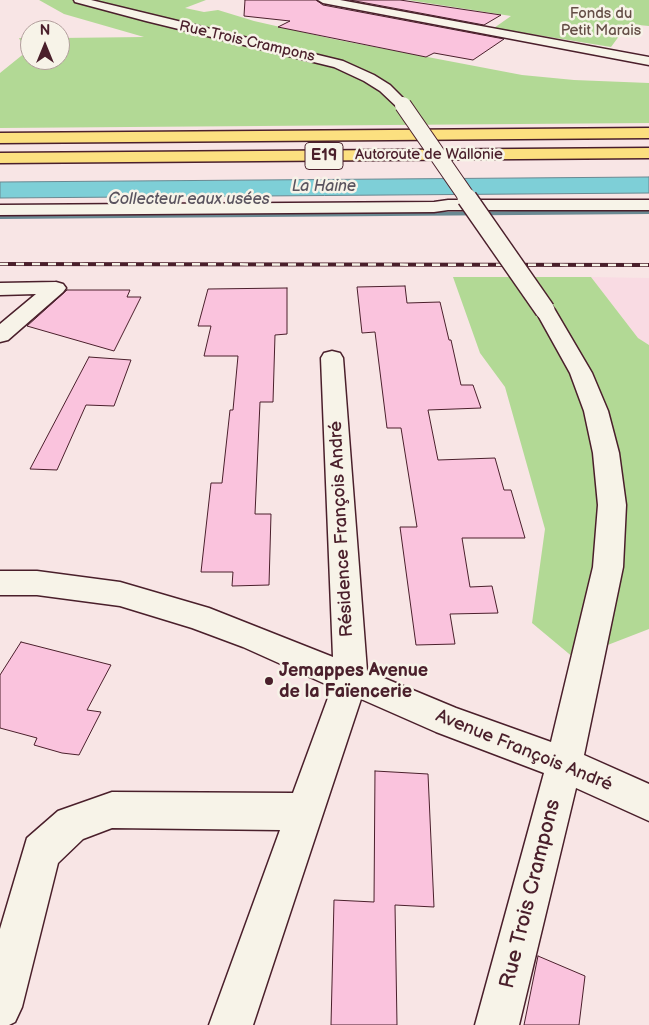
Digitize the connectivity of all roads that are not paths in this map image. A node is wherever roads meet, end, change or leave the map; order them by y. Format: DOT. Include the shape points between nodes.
graph roads {
  1 [pos="79,0"];
  2 [pos="323,0"];
  3 [pos="649,61"];
  4 [pos="649,133"];
  5 [pos="0,138"];
  6 [pos="649,153"];
  7 [pos="0,158"];
  8 [pos="649,206"];
  9 [pos="0,210"];
  10 [pos="0,289"];
  11 [pos="0,336"];
  12 [pos="332,358"];
  13 [pos="0,583"];
  14 [pos="352,681"];
  15 [pos="564,764"];
  16 [pos="648,800"];
  17 [pos="306,812"];
  18 [pos="0,1007"];
  19 [pos="231,1025"];
  20 [pos="497,1025"];
  1 -- 15 [label="street, Rue Trois Crampons, bridge" via="338,64 386,88 403,105 545,310 580,373 596,411 606,453 612,505 608,567"];
  2 -- 3 [label="street"];
  4 -- 5 [label="highway, Autoroute de Wallonie / E19"];
  6 -- 7 [label="highway, Autoroute de Wallonie / E19"];
  8 -- 9 [label="street"];
  10 -- 11 [label="street" via="56,288"];
  12 -- 14 [label="street, Résidence François André"];
  13 -- 14 [label="street, Avenue François André" via="37,583 120,594 198,617"];
  14 -- 15 [label="street, Avenue François André"];
  14 -- 17 [label="street, Résidence François André"];
  15 -- 16 [label="street, Avenue François André"];
  15 -- 20 [label="street, Rue Trois Crampons"];
  17 -- 18 [label="street" via="112,810 71,824 41,852"];
  17 -- 19 [label="street, Résidence François André"];
}
